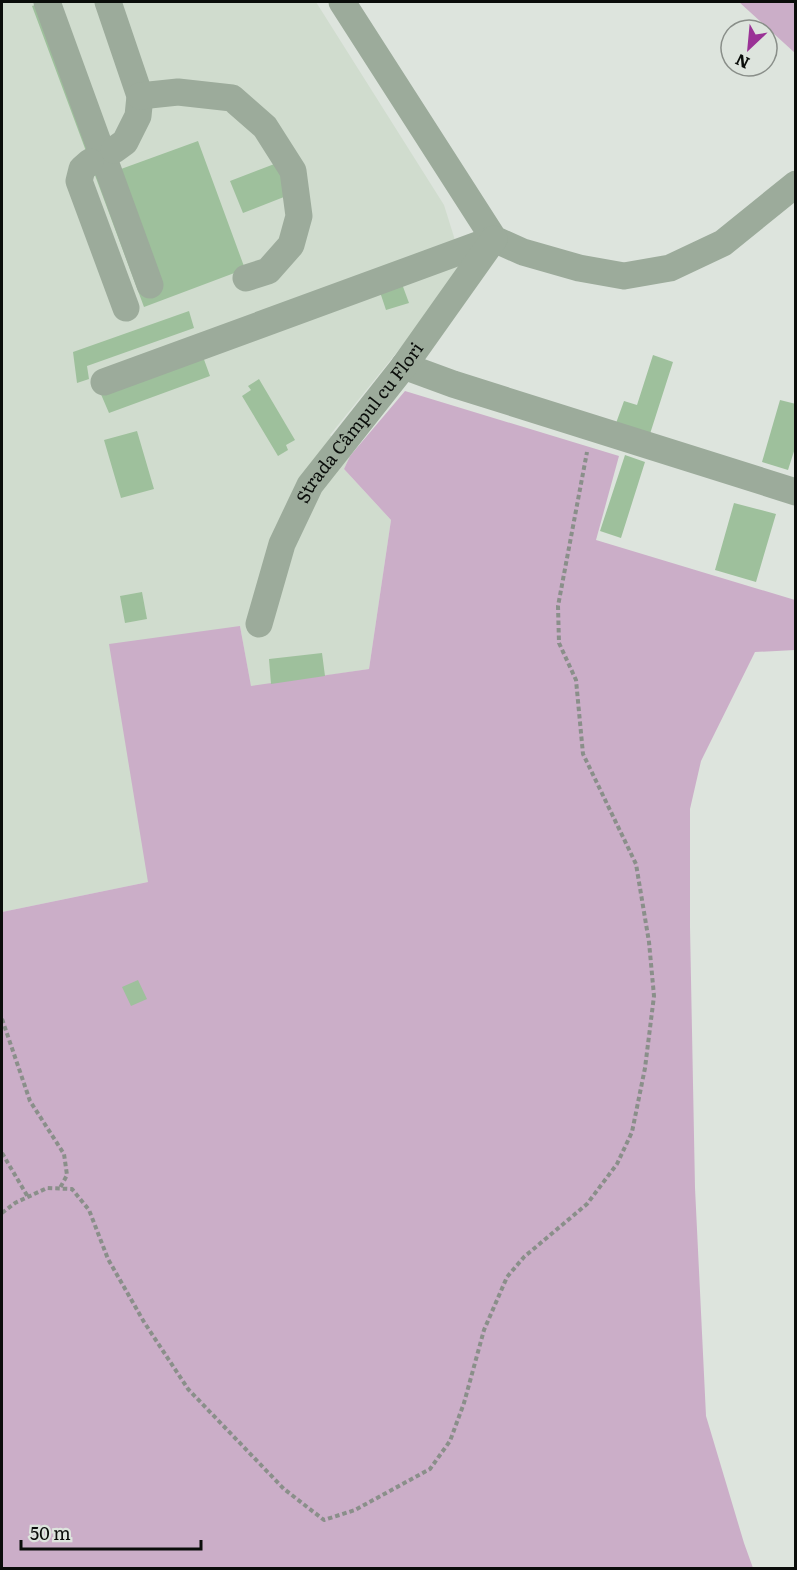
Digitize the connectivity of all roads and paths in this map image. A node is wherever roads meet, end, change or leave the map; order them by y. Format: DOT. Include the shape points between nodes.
graph roads {
  1 [pos="47,2"];
  2 [pos="108,2"];
  3 [pos="342,2"];
  4 [pos="140,96"];
  5 [pos="114,150"];
  6 [pos="90,162"];
  7 [pos="795,184"];
  8 [pos="494,239"];
  9 [pos="246,278"];
  10 [pos="150,285"];
  11 [pos="126,308"];
  12 [pos="404,366"];
  13 [pos="104,382"];
  14 [pos="592,427"];
  15 [pos="795,492"];
  16 [pos="259,624"];
  17 [pos="2,1019"];
  18 [pos="2,1153"];
  19 [pos="60,1188"];
  20 [pos="28,1197"];
  21 [pos="2,1214"];
  1 -- 10 [label="street"];
  2 -- 4 [label="street"];
  3 -- 8 [label="street"];
  4 -- 5 [label="street" via="138,116 125,142"];
  4 -- 9 [label="street" via="178,92 232,98 265,127 293,171 299,216 291,245 268,272"];
  6 -- 11 [label="street" via="82,169 79,181"];
  7 -- 8 [label="street" via="723,243 670,268 624,276 567,265"];
  8 -- 12 [label="street, Strada Câmpul cu Flori"];
  8 -- 13 [label="street"];
  12 -- 14 [label="street"];
  12 -- 16 [label="street, Strada Câmpul cu Flori" via="310,485 282,544"];
  14 -- 15 [label="street"];
  14 -- 19 [label="path" via="558,606 559,644 576,680 583,754 636,864 654,996 645,1068 632,1132 617,1164 587,1204 524,1257 507,1277 484,1330 450,1441 430,1469 355,1510 324,1520 284,1489 188,1389 108,1259 89,1210 72,1189"];
  17 -- 19 [label="path" via="30,1101 64,1154 67,1175"];
  18 -- 20 [label="path"];
  19 -- 20 [label="path" via="47,1188"];
  20 -- 21 [label="path"];
}
